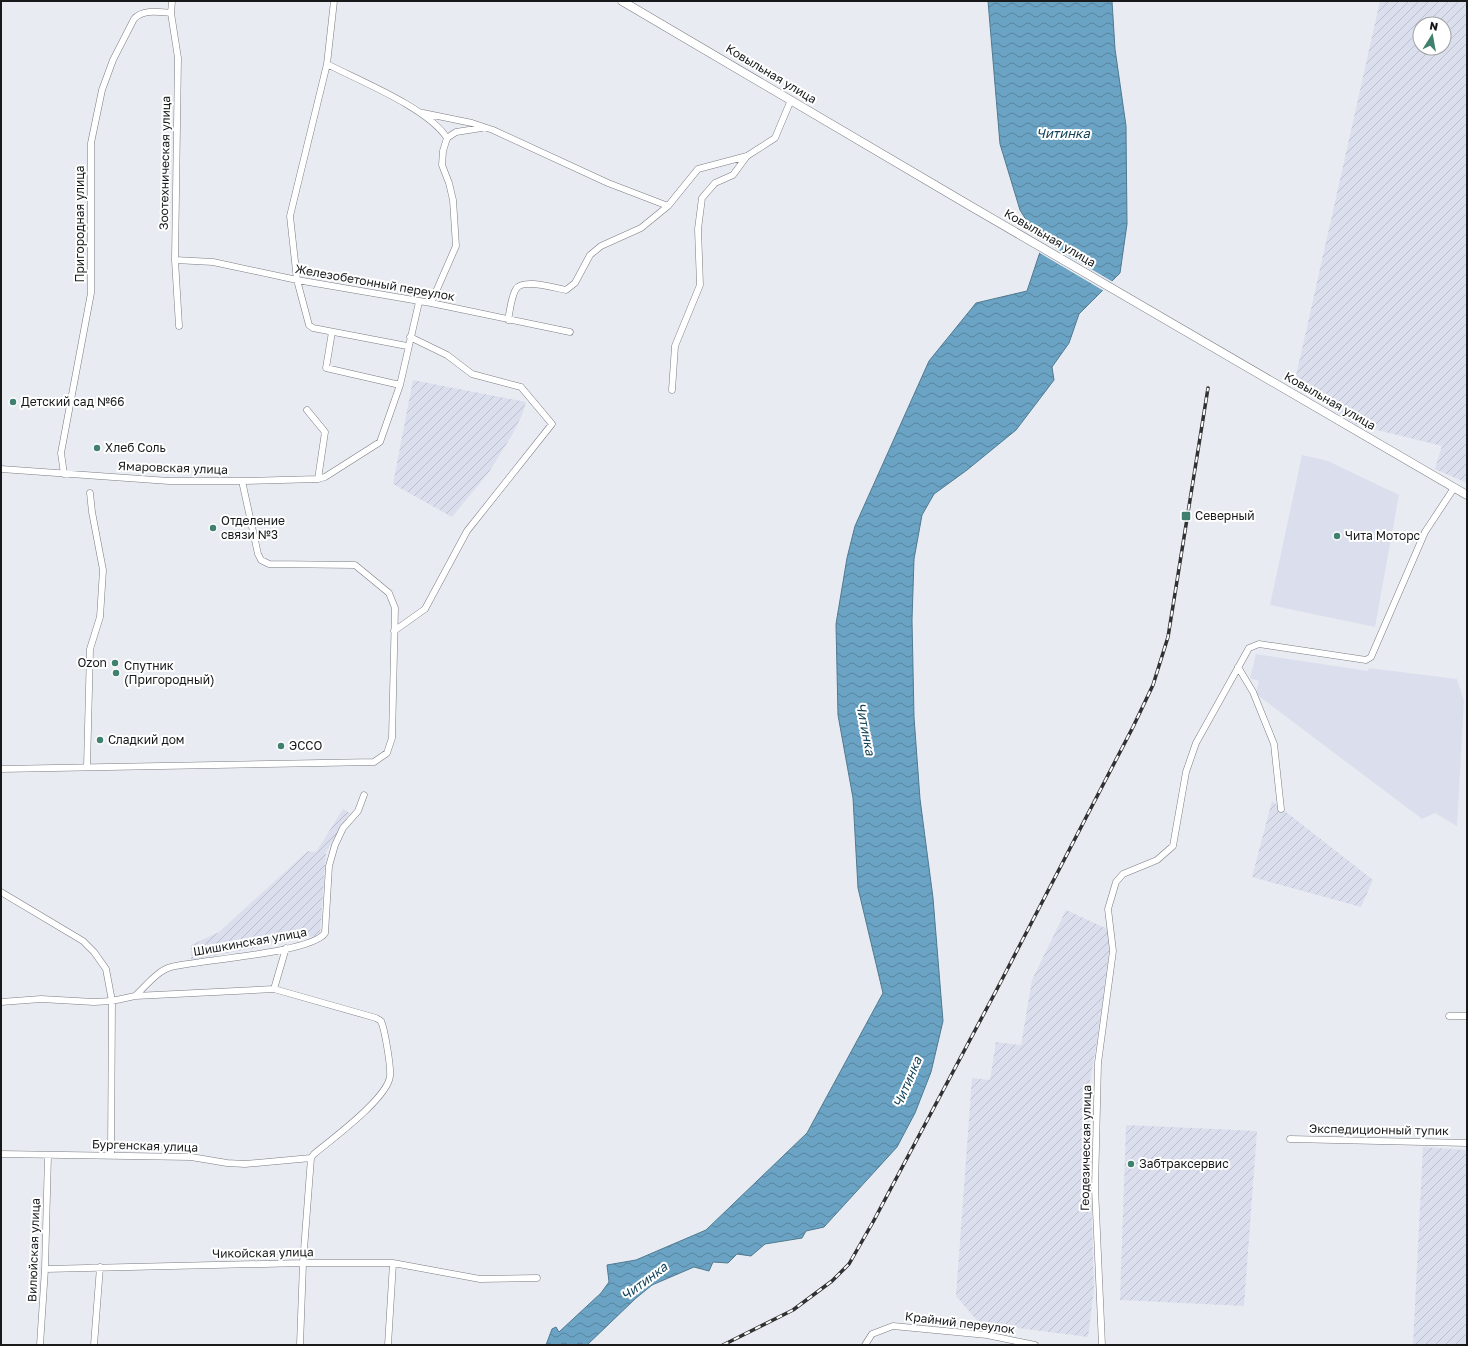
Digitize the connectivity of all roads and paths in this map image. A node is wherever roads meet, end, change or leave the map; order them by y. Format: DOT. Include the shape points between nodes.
graph roads {
  1 [pos="172,1"];
  2 [pos="334,1"];
  3 [pos="622,1"];
  4 [pos="171,13"];
  5 [pos="327,64"];
  6 [pos="791,100"];
  7 [pos="421,112"];
  8 [pos="486,128"];
  9 [pos="447,138"];
  10 [pos="747,156"];
  11 [pos="668,206"];
  12 [pos="175,260"];
  13 [pos="297,280"];
  14 [pos="419,302"];
  15 [pos="431,303"];
  16 [pos="508,320"];
  17 [pos="180,326"];
  18 [pos="332,332"];
  19 [pos="570,332"];
  20 [pos="410,337"];
  21 [pos="408,346"];
  22 [pos="400,385"];
  23 [pos="672,390"];
  24 [pos="307,410"];
  25 [pos="1,469"];
  26 [pos="64,474"];
  27 [pos="318,480"];
  28 [pos="242,481"];
  29 [pos="1454,488"];
  30 [pos="90,493"];
  31 [pos="1467,495"];
  32 [pos="394,631"];
  33 [pos="1238,667"];
  34 [pos="88,767"];
  35 [pos="1,770"];
  36 [pos="364,795"];
  37 [pos="1281,809"];
  38 [pos="1,892"];
  39 [pos="286,948"];
  40 [pos="274,989"];
  41 [pos="135,996"];
  42 [pos="112,1001"];
  43 [pos="1,1002"];
  44 [pos="1449,1016"];
  45 [pos="1467,1016"];
  46 [pos="1290,1139"];
  47 [pos="1467,1143"];
  48 [pos="1,1154"];
  49 [pos="111,1154"];
  50 [pos="48,1155"];
  51 [pos="311,1158"];
  52 [pos="302,1263"];
  53 [pos="393,1263"];
  54 [pos="100,1268"];
  55 [pos="45,1269"];
  56 [pos="537,1278"];
  57 [pos="40,1345"];
  58 [pos="94,1345"];
  59 [pos="300,1345"];
  60 [pos="388,1345"];
  61 [pos="865,1345"];
  62 [pos="1035,1345"];
  63 [pos="1102,1345"];
  1 -- 4 [label="street, Зоотехническая улица"];
  2 -- 5 [label="street"];
  3 -- 6 [label="main road, Ковыльная улица"];
  4 -- 12 [label="street, Зоотехническая улица" via="178,58"];
  4 -- 26 [label="street, Пригородная улица" via="138,14 134,18 113,60 102,90 91,143 91,293 61,453"];
  5 -- 7 [label="street"];
  5 -- 13 [label="street" via="290,216"];
  6 -- 10 [label="street" via="775,138"];
  6 -- 29 [label="main road, Ковыльная улица"];
  7 -- 8 [label="street"];
  7 -- 9 [label="street"];
  8 -- 9 [label="street" via="456,132"];
  8 -- 11 [label="street" via="608,183"];
  9 -- 15 [label="street" via="442,165 453,200 456,246"];
  10 -- 11 [label="street" via="698,169"];
  10 -- 23 [label="street" via="733,175 715,183 702,198 698,230 700,285 675,346"];
  11 -- 16 [label="street" via="641,228 601,246 590,255 575,282 566,290 527,283 520,285 516,289"];
  12 -- 13 [label="street, Железобетонный переулок" via="213,262"];
  12 -- 17 [label="street, Зоотехническая улица"];
  13 -- 14 [label="street, Железобетонный переулок"];
  13 -- 18 [label="street" via="309,325"];
  14 -- 15 [label="street, Железобетонный переулок"];
  14 -- 20 [label="street"];
  15 -- 16 [label="street, Железобетонный переулок"];
  16 -- 19 [label="street, Железобетонный переулок"];
  18 -- 21 [label="street"];
  18 -- 22 [label="street" via="326,368"];
  20 -- 21 [label="street"];
  20 -- 32 [label="street" via="447,355 472,374 521,388 552,424 467,531 425,609"];
  21 -- 22 [label="street"];
  22 -- 27 [label="street" via="380,442"];
  24 -- 27 [label="street" via="325,432"];
  25 -- 26 [label="street, Ямаровская улица"];
  26 -- 28 [label="street, Ямаровская улица" via="169,481"];
  27 -- 28 [label="street"];
  28 -- 32 [label="street, Ямаровская улица" via="261,560 269,564 355,565 390,593 395,608"];
  29 -- 31 [label="main road, Ковыльная улица"];
  29 -- 33 [label="street, Геодезическая улица" via="1425,532 1371,657 1366,660 1258,644 1250,648"];
  30 -- 34 [label="street" via="103,570 100,617 90,649"];
  32 -- 34 [label="street" via="392,738 388,753 374,762"];
  33 -- 37 [label="street" via="1253,692 1274,744"];
  33 -- 63 [label="street, Геодезическая улица" via="1196,743 1186,772 1173,846 1157,860 1123,874 1116,882 1108,909 1113,951 1098,1063 1095,1188"];
  34 -- 35 [label="street"];
  36 -- 39 [label="street, Шишкинская улица" via="358,811 343,828 329,866 325,933 317,940"];
  38 -- 42 [label="street" via="83,941 106,969"];
  39 -- 40 [label="street"];
  39 -- 41 [label="street, Шишкинская улица" via="169,967"];
  40 -- 41 [label="street, Шишкинская улица"];
  40 -- 51 [label="street, Шишкинская улица" via="376,1018 381,1022 391,1075 386,1087 359,1117"];
  41 -- 42 [label="street, Шишкинская улица"];
  42 -- 43 [label="street, Шишкинская улица" via="41,999"];
  42 -- 49 [label="street"];
  44 -- 45 [label="street"];
  46 -- 47 [label="street, Экспедиционный тупик"];
  48 -- 50 [label="street, Бургенская улица"];
  49 -- 50 [label="street, Бургенская улица"];
  49 -- 51 [label="street, Бургенская улица" via="191,1157 244,1164"];
  50 -- 55 [label="street, Вилюйская улица"];
  51 -- 52 [label="street"];
  52 -- 53 [label="street, Чикойская улица"];
  52 -- 54 [label="street, Чикойская улица"];
  52 -- 59 [label="street"];
  53 -- 56 [label="street, Чикойская улица" via="480,1279"];
  53 -- 60 [label="street"];
  54 -- 55 [label="street, Чикойская улица"];
  54 -- 58 [label="street"];
  55 -- 57 [label="street, Вилюйская улица"];
  61 -- 62 [label="street, Крайний переулок" via="872,1334 893,1326 987,1335"];
}
